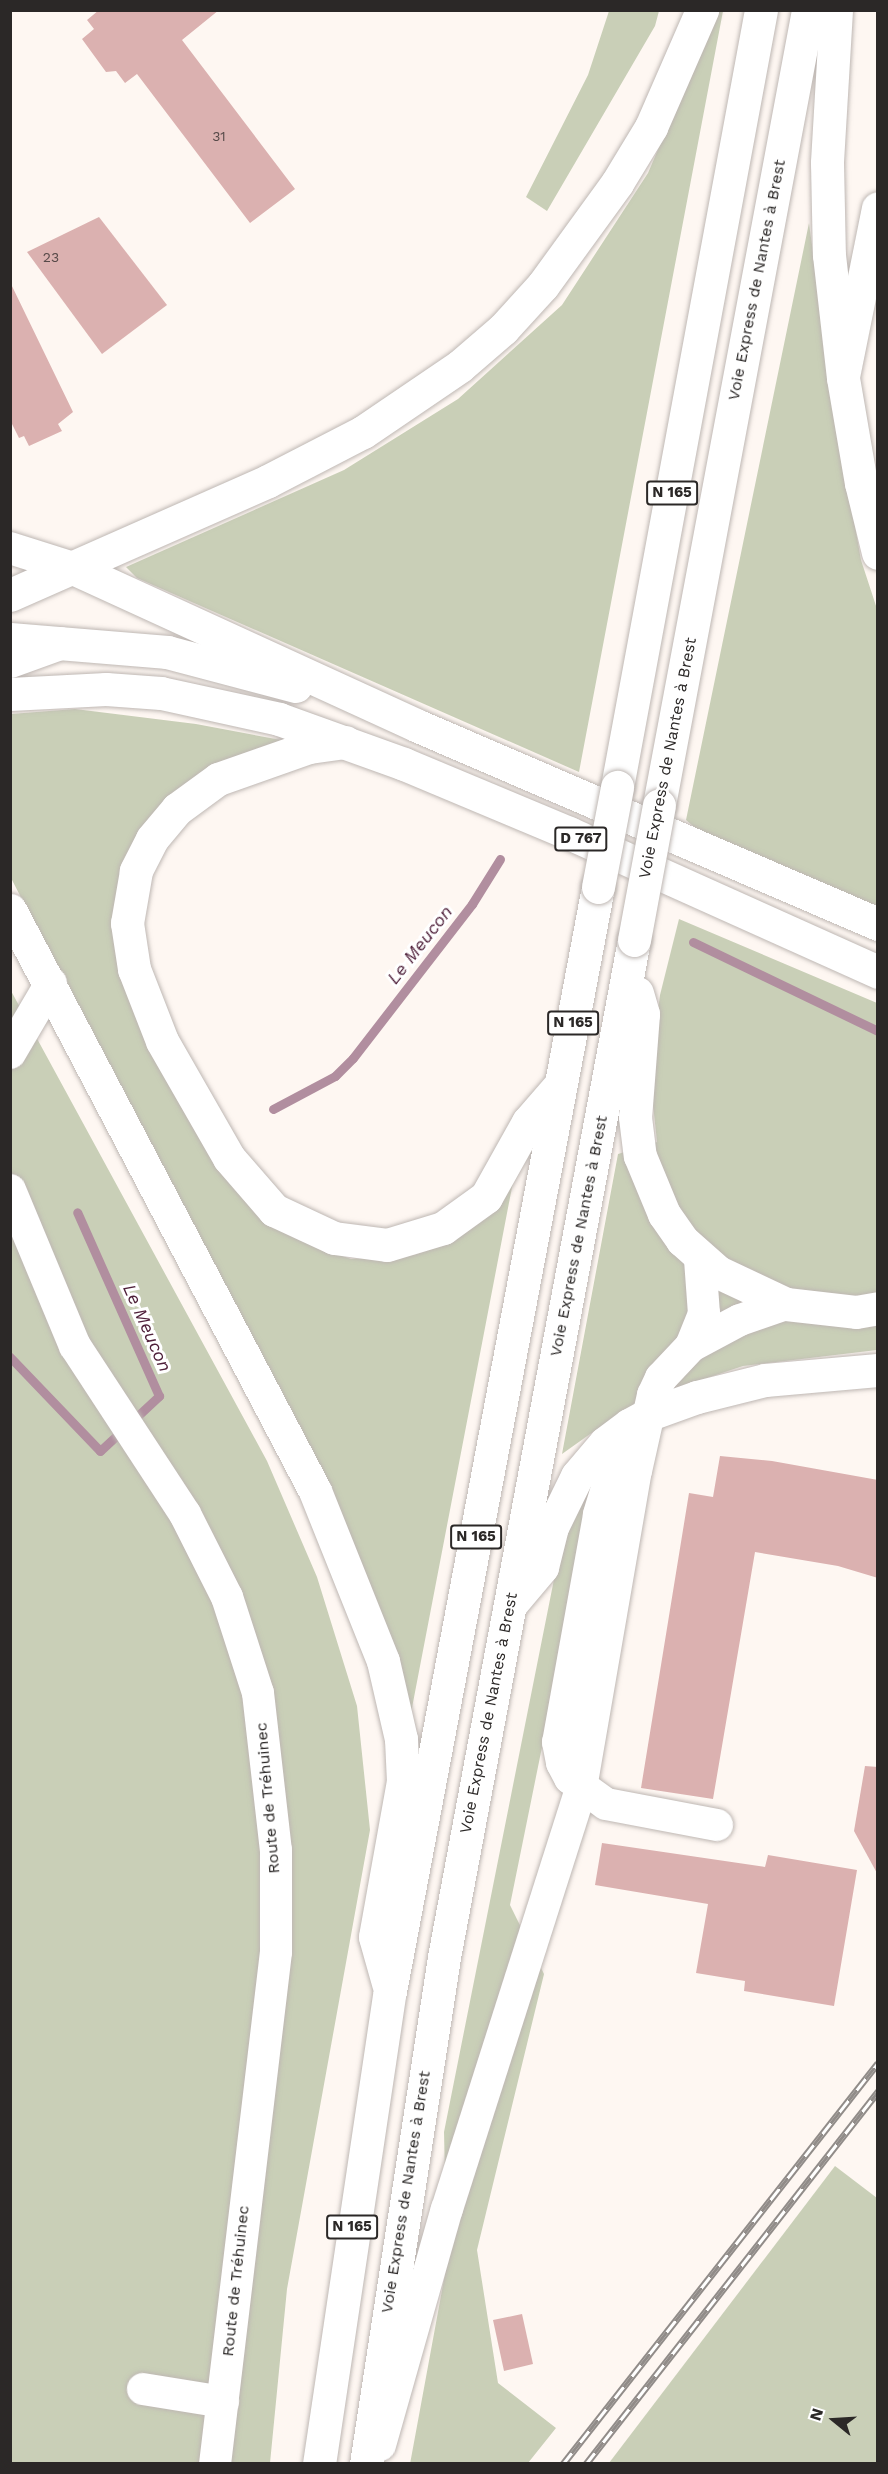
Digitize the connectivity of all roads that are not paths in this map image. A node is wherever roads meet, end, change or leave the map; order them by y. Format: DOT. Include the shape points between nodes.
graph roads {
  1 [pos="702,10"];
  2 [pos="761,10"];
  3 [pos="808,10"];
  4 [pos="836,10"];
  5 [pos="878,208"];
  6 [pos="843,378"];
  7 [pos="10,548"];
  8 [pos="878,553"];
  9 [pos="73,568"];
  10 [pos="10,595"];
  11 [pos="10,639"];
  12 [pos="60,643"];
  13 [pos="10,661"];
  14 [pos="10,694"];
  15 [pos="418,726"];
  16 [pos="345,742"];
  17 [pos="10,910"];
  18 [pos="878,924"];
  19 [pos="632,954"];
  20 [pos="878,972"];
  21 [pos="51,983"];
  22 [pos="10,1053"];
  23 [pos="561,1083"];
  24 [pos="10,1190"];
  25 [pos="700,1259"];
  26 [pos="786,1304"];
  27 [pos="878,1308"];
  28 [pos="691,1347"];
  29 [pos="878,1370"];
  30 [pos="645,1426"];
  31 [pos="509,1607"];
  32 [pos="581,1788"];
  33 [pos="717,1825"];
  34 [pos="390,1991"];
  35 [pos="142,2389"];
  36 [pos="223,2402"];
  37 [pos="215,2463"];
  38 [pos="319,2463"];
  39 [pos="366,2463"];
  40 [pos="375,2463"];
  1 -- 9 [label="main road" via="651,127 617,183 543,285 502,329 411,403 363,432 268,482"];
  2 -- 23 [label="main road, N 165, bridge"];
  3 -- 19 [label="main road, Voie Express de Nantes à Brest / N 165, bridge"];
  4 -- 6 [label="main road" via="827,163 829,255"];
  5 -- 6 [label="street"];
  6 -- 8 [label="main road"];
  7 -- 9 [label="street"];
  9 -- 10 [label="main road"];
  9 -- 15 [label="main road"];
  11 -- 12 [label="main road, D 767"];
  12 -- 13 [label="main road"];
  12 -- 15 [label="main road, D 767" via="124,646 226,665"];
  14 -- 16 [label="main road, D 767" via="106,689 161,693 279,719"];
  15 -- 18 [label="main road, D 767"];
  16 -- 20 [label="main road, D 767" via="569,833"];
  16 -- 23 [label="main road" via="290,752 219,779 177,809 152,839 136,872 127,922 134,969 162,1041 229,1158 274,1210 334,1238 387,1245 443,1228 486,1197 528,1122"];
  17 -- 21 [label="main road"];
  19 -- 25 [label="main road" via="643,1014 635,1118 640,1156 664,1214"];
  19 -- 31 [label="main road, Voie Express de Nantes à Brest / N 165"];
  21 -- 22 [label="street"];
  21 -- 34 [label="main road" via="315,1491 383,1661 401,1739 403,1781 375,1937"];
  23 -- 34 [label="main road, N 165"];
  24 -- 36 [label="street, Route de Tréhuinec" via="75,1346 185,1514 227,1597 258,1693 276,1850 276,1952"];
  25 -- 26 [label="main road" via="752,1291"];
  25 -- 28 [label="street" via="704,1314"];
  26 -- 27 [label="main road" via="856,1312"];
  26 -- 28 [label="street" via="740,1320"];
  28 -- 30 [label="street" via="661,1378"];
  29 -- 30 [label="main road" via="765,1380"];
  30 -- 31 [label="main road" via="605,1443 577,1476 562,1500 542,1567"];
  30 -- 32 [label="street"];
  31 -- 39 [label="main road, Voie Express de Nantes à Brest / N 165" via="440,1979"];
  32 -- 33 [label="street" via="624,1810"];
  32 -- 40 [label="street" via="447,2209"];
  34 -- 38 [label="main road, N 165"];
  35 -- 36 [label="street"];
  36 -- 37 [label="street, Route de Tréhuinec"];
}
